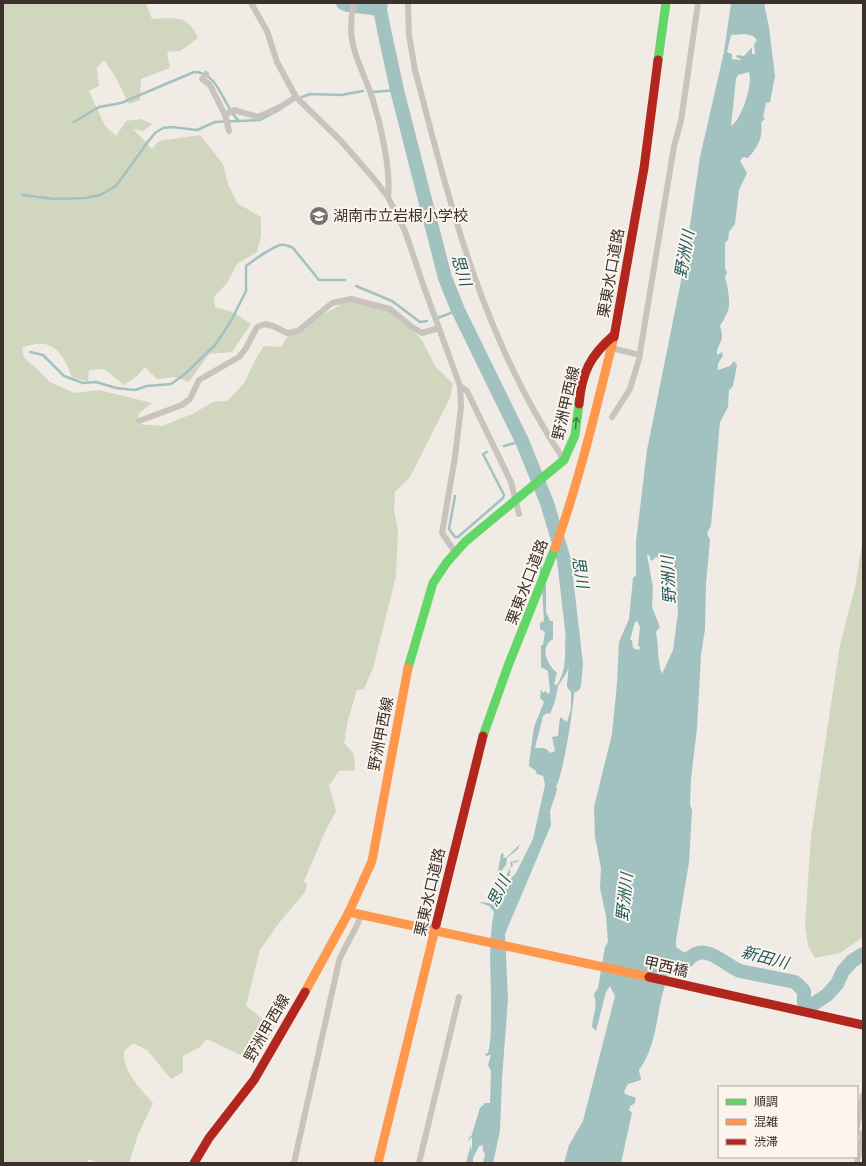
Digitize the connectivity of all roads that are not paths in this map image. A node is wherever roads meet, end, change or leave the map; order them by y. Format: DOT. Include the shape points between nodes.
graph roads {
  1 [pos="250,3"];
  2 [pos="406,3"];
  3 [pos="666,3"];
  4 [pos="698,3"];
  5 [pos="354,4"];
  6 [pos="205,76"];
  7 [pos="296,97"];
  8 [pos="227,117"];
  9 [pos="229,132"];
  10 [pos="388,197"];
  11 [pos="439,328"];
  12 [pos="614,335"];
  13 [pos="611,348"];
  14 [pos="640,355"];
  15 [pos="460,386"];
  16 [pos="612,417"];
  17 [pos="139,421"];
  18 [pos="563,461"];
  19 [pos="517,500"];
  20 [pos="520,514"];
  21 [pos="455,552"];
  22 [pos="349,912"];
  23 [pos="361,915"];
  24 [pos="436,930"];
  25 [pos="332,941"];
  26 [pos="343,950"];
  27 [pos="459,997"];
  28 [pos="859,1024"];
  29 [pos="863,1095"];
  30 [pos="858,1122"];
  31 [pos="858,1132"];
  32 [pos="194,1163"];
  33 [pos="294,1163"];
  34 [pos="378,1163"];
  35 [pos="419,1163"];
  36 [pos="857,1163"];
  1 -- 7 [label="street" via="267,31 277,62"];
  2 -- 18 [label="street" via="415,70 474,278 491,324 518,382"];
  3 -- 12 [label="main road, 栗東水口道路" via="644,168"];
  4 -- 14 [label="street" via="681,121 673,154"];
  5 -- 10 [label="street" via="350,25 351,42 377,115 390,182"];
  6 -- 8 [label="street" via="202,79 210,85"];
  7 -- 8 [label="street" via="258,117 234,110"];
  7 -- 10 [label="street" via="341,140"];
  8 -- 9 [label="street"];
  10 -- 11 [label="street" via="405,231"];
  11 -- 15 [label="street"];
  11 -- 17 [label="street" via="422,333 390,309 351,299 332,303 298,332 287,333 264,324 257,327 239,357 199,380 190,399 182,405"];
  12 -- 13 [label="main road, 栗東水口道路"];
  18 -- 12 [label="main road, 野洲甲西線, one-way" via="572,445 579,393 587,366 594,353"];
  13 -- 14 [label="street"];
  13 -- 24 [label="main road, 栗東水口道路" via="567,516 479,748"];
  14 -- 16 [label="street" via="630,389"];
  15 -- 19 [label="street" via="467,391 493,442"];
  15 -- 21 [label="street" via="461,406 455,457 442,533"];
  18 -- 19 [label="main road, 野洲甲西線"];
  19 -- 20 [label="street"];
  19 -- 21 [label="main road, 野洲甲西線"];
  21 -- 22 [label="main road, 野洲甲西線" via="433,583 422,616 408,668 372,861"];
  22 -- 23 [label="main road, 甲西橋"];
  22 -- 25 [label="main road, 野洲甲西線"];
  23 -- 24 [label="main road, 甲西橋"];
  23 -- 26 [label="street"];
  24 -- 28 [label="main road, 甲西橋"];
  24 -- 34 [label="main road, 栗東水口道路"];
  25 -- 26 [label="street"];
  25 -- 32 [label="main road, 野洲甲西線" via="254,1080 209,1138"];
  26 -- 33 [label="street"];
  27 -- 35 [label="street"];
  29 -- 30 [label="street"];
  31 -- 36 [label="street" via="863,1134"];
}
